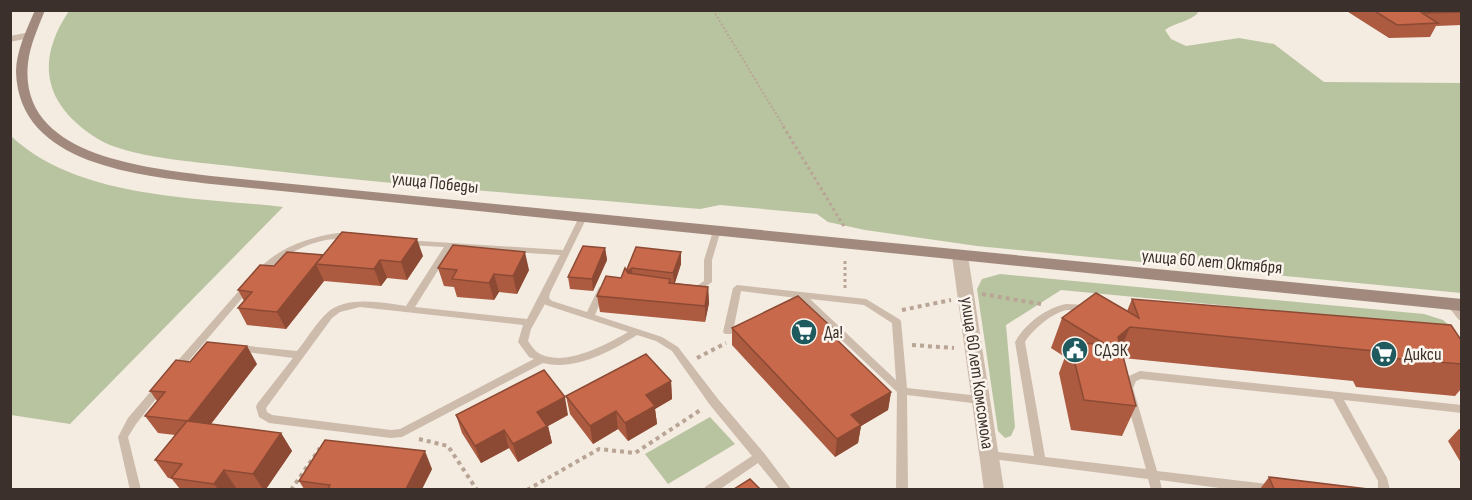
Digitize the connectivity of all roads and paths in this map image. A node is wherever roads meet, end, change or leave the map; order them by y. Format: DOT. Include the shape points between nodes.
graph roads {
  1 [pos="40,10"];
  2 [pos="713,10"];
  3 [pos="30,35"];
  4 [pos="10,39"];
  5 [pos="583,217"];
  6 [pos="845,228"];
  7 [pos="717,230"];
  8 [pos="366,237"];
  9 [pos="401,241"];
  10 [pos="449,246"];
  11 [pos="566,253"];
  12 [pos="960,256"];
  13 [pos="845,261"];
  14 [pos="605,283"];
  15 [pos="686,290"];
  16 [pos="546,293"];
  17 [pos="977,293"];
  18 [pos="800,295"];
  19 [pos="952,299"];
  20 [pos="844,300"];
  21 [pos="1456,305"];
  22 [pos="779,306"];
  23 [pos="1059,309"];
  24 [pos="1096,309"];
  25 [pos="408,310"];
  26 [pos="885,314"];
  27 [pos="589,317"];
  28 [pos="1461,318"];
  29 [pos="530,323"];
  30 [pos="738,327"];
  31 [pos="638,331"];
  32 [pos="728,332"];
  33 [pos="199,343"];
  34 [pos="210,344"];
  35 [pos="898,344"];
  36 [pos="232,347"];
  37 [pos="954,348"];
  38 [pos="300,355"];
  39 [pos="542,359"];
  40 [pos="686,363"];
  41 [pos="902,391"];
  42 [pos="1336,395"];
  43 [pos="980,400"];
  44 [pos="714,402"];
  45 [pos="1461,409"];
  46 [pos="335,427"];
  47 [pos="391,434"];
  48 [pos="987,454"];
  49 [pos="760,456"];
  50 [pos="1040,461"];
  51 [pos="1153,474"];
  52 [pos="1204,485"];
  53 [pos="136,489"];
  54 [pos="291,489"];
  55 [pos="477,489"];
  56 [pos="527,489"];
  57 [pos="709,489"];
  58 [pos="787,489"];
  59 [pos="902,489"];
  60 [pos="994,489"];
  61 [pos="1157,489"];
  62 [pos="1277,489"];
  63 [pos="1384,489"];
  1 -- 3 [label="street, улица Победы"];
  2 -- 6 [label="path"];
  3 -- 4 [label="street"];
  3 -- 5 [label="street, улица Победы" via="22,74 27,108 46,130 95,159 211,180"];
  5 -- 7 [label="street, улица Победы"];
  5 -- 11 [label="lane"];
  7 -- 12 [label="street, улица Победы"];
  7 -- 15 [label="lane" via="708,260 708,282 696,290"];
  8 -- 33 [label="lane" via="327,237 275,259"];
  9 -- 10 [label="lane"];
  10 -- 11 [label="lane"];
  10 -- 25 [label="lane"];
  11 -- 16 [label="lane"];
  12 -- 21 [label="street, улица 60 лет Октября"];
  12 -- 43 [label="street, улица 60 лет Комсомола"];
  13 -- 20 [label="path"];
  14 -- 27 [label="lane"];
  16 -- 27 [label="lane" via="545,298 555,307"];
  16 -- 29 [label="lane"];
  17 -- 23 [label="path"];
  18 -- 20 [label="lane"];
  18 -- 22 [label="lane"];
  18 -- 32 [label="lane" via="737,288"];
  18 -- 41 [label="lane"];
  19 -- 26 [label="path"];
  20 -- 26 [label="lane" via="866,302"];
  21 -- 28 [label="lane"];
  23 -- 24 [label="lane"];
  23 -- 50 [label="lane" via="1023,335 1020,342"];
  25 -- 29 [label="lane"];
  25 -- 38 [label="lane" via="360,304 336,310"];
  26 -- 35 [label="lane" via="896,321"];
  27 -- 31 [label="lane"];
  29 -- 39 [label="lane" via="523,342 528,351"];
  30 -- 32 [label="lane"];
  31 -- 39 [label="lane" via="574,362"];
  31 -- 40 [label="lane" via="668,343"];
  32 -- 40 [label="path" via="726,342"];
  33 -- 34 [label="lane"];
  33 -- 53 [label="lane" via="126,430 124,445"];
  35 -- 37 [label="path"];
  35 -- 41 [label="lane"];
  36 -- 38 [label="lane"];
  38 -- 46 [label="lane" via="261,407 263,414"];
  39 -- 47 [label="lane" via="412,429"];
  40 -- 44 [label="lane"];
  41 -- 43 [label="lane"];
  41 -- 59 [label="lane"];
  42 -- 45 [label="lane"];
  42 -- 51 [label="lane" via="1140,375 1132,379 1128,388"];
  42 -- 63 [label="lane"];
  43 -- 48 [label="street, улица 60 лет Комсомола"];
  44 -- 49 [label="lane"];
  44 -- 56 [label="path" via="635,453 599,449"];
  46 -- 47 [label="lane"];
  46 -- 54 [label="path"];
  47 -- 55 [label="path" via="448,446"];
  48 -- 50 [label="lane"];
  48 -- 60 [label="street, улица 60 лет Комсомола"];
  49 -- 57 [label="lane"];
  49 -- 58 [label="lane"];
  50 -- 51 [label="lane"];
  51 -- 52 [label="lane"];
  51 -- 61 [label="lane"];
  52 -- 62 [label="lane"];
}
